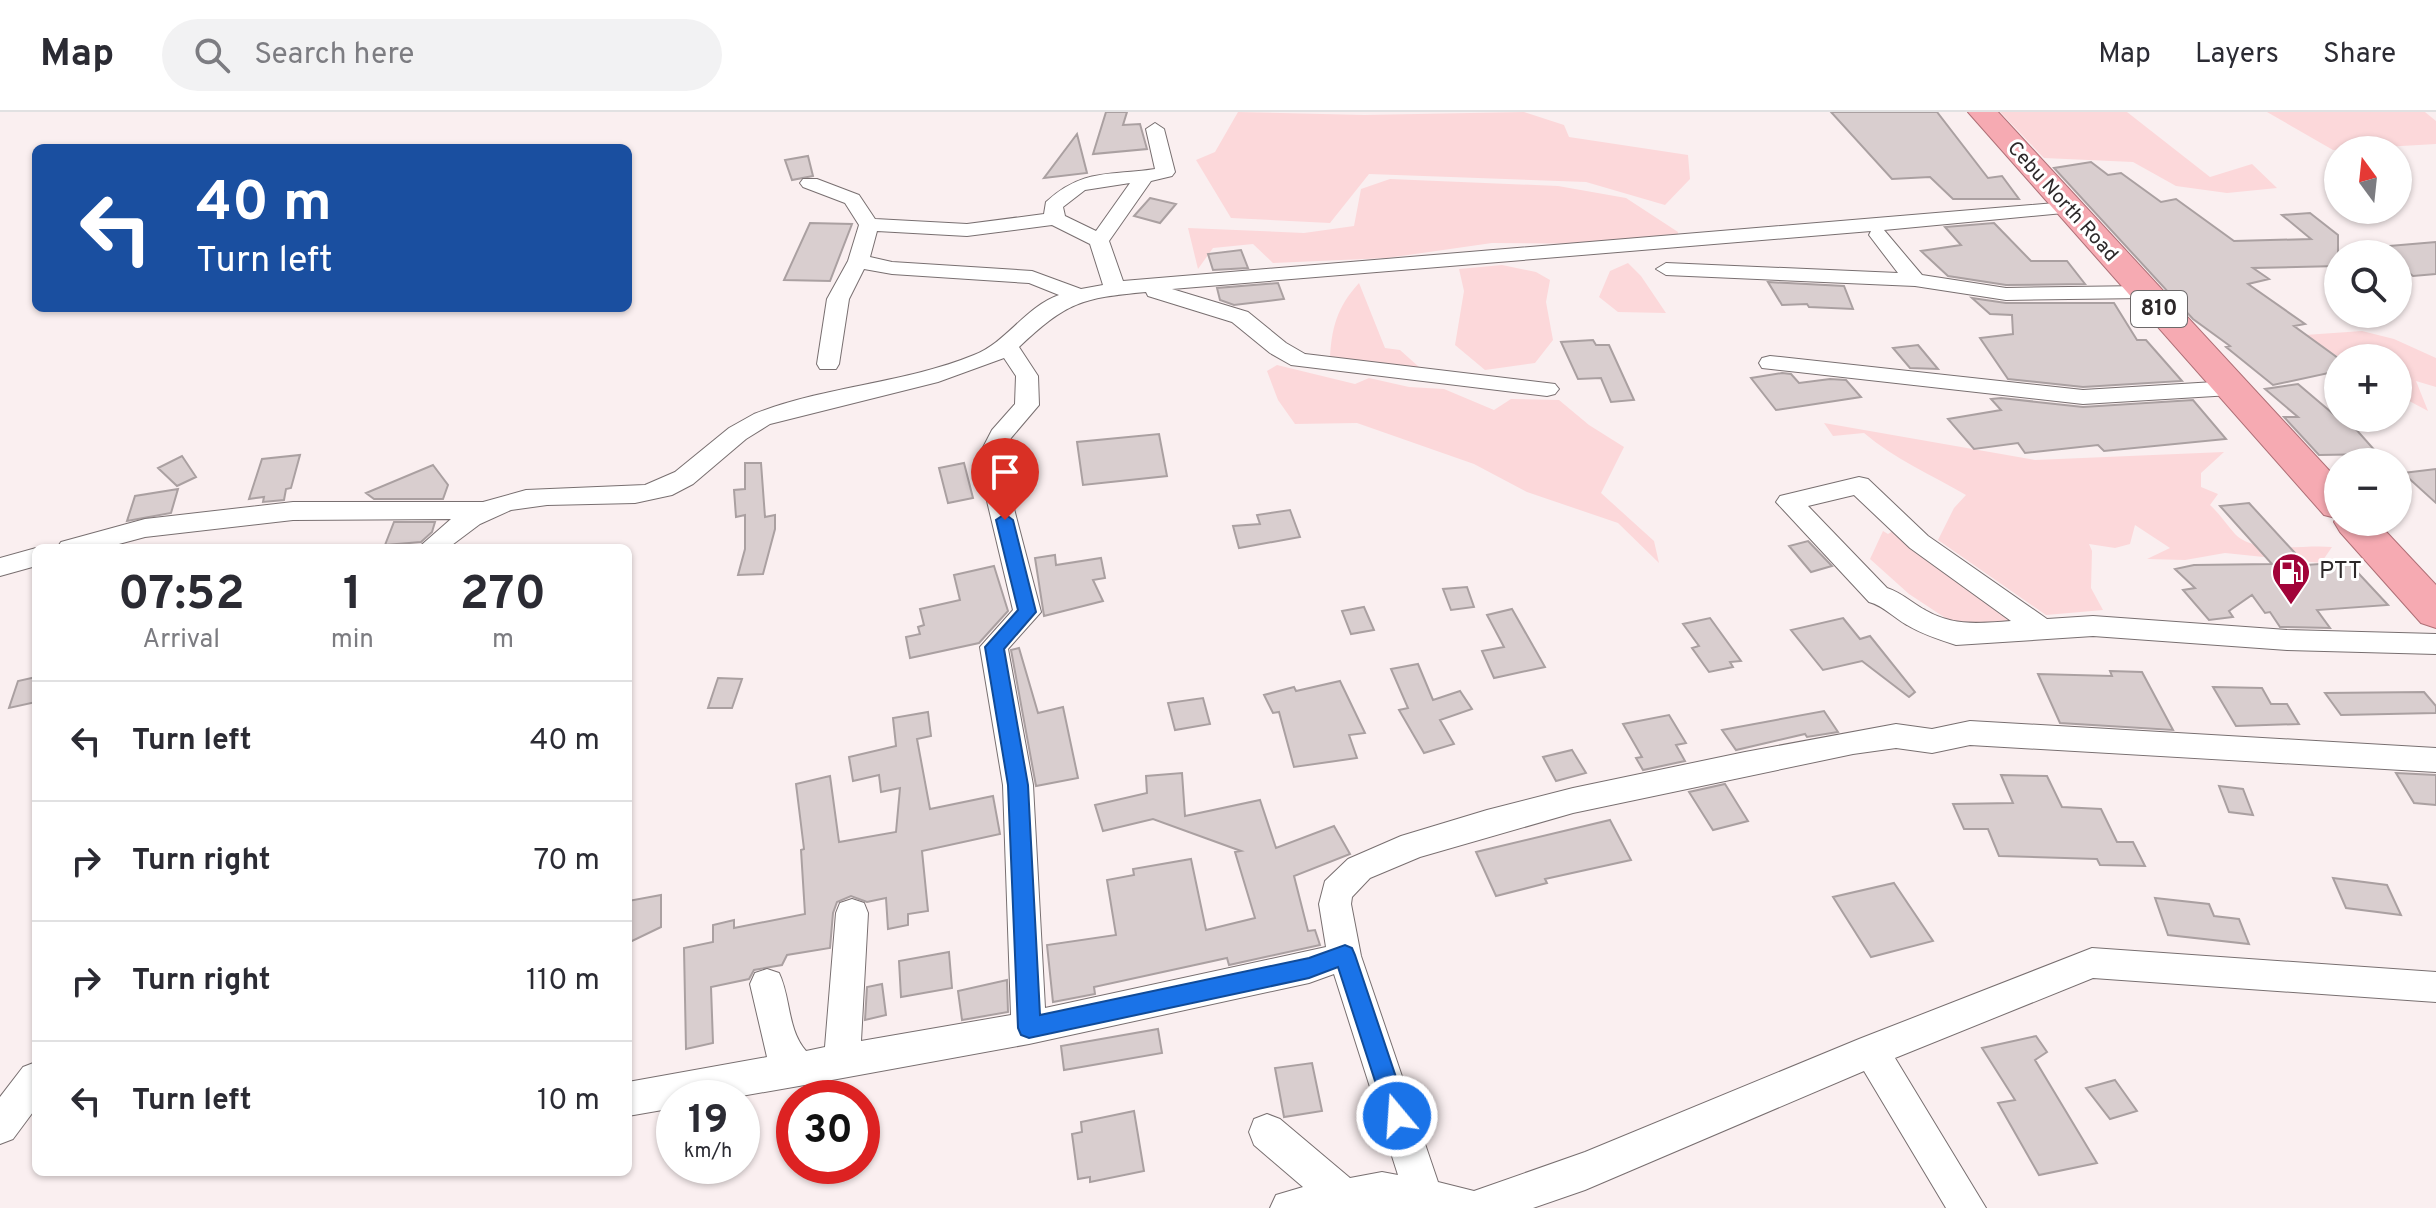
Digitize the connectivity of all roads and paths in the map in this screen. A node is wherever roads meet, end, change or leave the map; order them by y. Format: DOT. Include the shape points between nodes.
graph roads {
  1 [pos="1982,112"];
  2 [pos="1155,129"];
  3 [pos="1143,179"];
  4 [pos="810,183"];
  5 [pos="2067,208"];
  6 [pos="1055,219"];
  7 [pos="869,225"];
  8 [pos="1879,235"];
  9 [pos="1099,241"];
  10 [pos="858,261"];
  11 [pos="1666,269"];
  12 [pos="1915,280"];
  13 [pos="1146,286"];
  14 [pos="1115,288"];
  15 [pos="2144,292"];
  16 [pos="1080,296"];
  17 [pos="1008,347"];
  18 [pos="1770,363"];
  19 [pos="828,364"];
  20 [pos="2231,388"];
  21 [pos="1547,389"];
  22 [pos="2324,490"];
  23 [pos="483,510"];
  24 [pos="2367,536"];
  25 [pos="85,544"];
  26 [pos="435,544"];
  27 [pos="32,558"];
  28 [pos="0,567"];
  29 [pos="2436,612"];
  30 [pos="2042,629"];
  31 [pos="2436,644"];
  32 [pos="2436,760"];
  33 [pos="852,913"];
  34 [pos="1345,955"];
  35 [pos="767,984"];
  36 [pos="2436,987"];
  37 [pos="1029,1028"];
  38 [pos="1871,1051"];
  39 [pos="842,1061"];
  40 [pos="799,1069"];
  41 [pos="32,1084"];
  42 [pos="632,1098"];
  43 [pos="0,1126"];
  44 [pos="1267,1132"];
  45 [pos="1345,1198"];
  46 [pos="1422,1203"];
  47 [pos="1289,1208"];
  48 [pos="1468,1208"];
  49 [pos="1479,1208"];
  50 [pos="1967,1208"];
  1 -- 5 [label="highway, Cebu North Road / 810"];
  2 -- 3 [label="street" via="1166,168"];
  3 -- 6 [label="street" via="1075,187 1053,206"];
  3 -- 9 [label="street"];
  4 -- 7 [label="street" via="852,199"];
  5 -- 13 [label="street"];
  5 -- 15 [label="highway, Cebu North Road / 810"];
  6 -- 7 [label="street" via="967,230"];
  6 -- 9 [label="street"];
  7 -- 10 [label="street"];
  8 -- 12 [label="street"];
  9 -- 14 [label="street"];
  10 -- 16 [label="street" via="1032,277"];
  10 -- 19 [label="street" via="838,299"];
  11 -- 12 [label="street"];
  12 -- 15 [label="street" via="2006,294"];
  13 -- 14 [label="street"];
  13 -- 21 [label="street" via="1240,317 1299,360"];
  14 -- 16 [label="street"];
  15 -- 20 [label="highway, Cebu North Road / 810"];
  16 -- 17 [label="street" via="1044,309"];
  17 -- 23 [label="street" via="923,380 760,419 671,485 624,496 538,496"];
  17 -- 37 [label="street" via="1027,376 1027,405 1000,435 989,459 1027,612 994,647 1018,785"];
  18 -- 20 [label="street" via="2083,397"];
  20 -- 22 [label="highway, Cebu North Road / 810"];
  23 -- 25 [label="street" via="293,511 145,528"];
  23 -- 26 [label="street"];
  24 -- 29 [label="highway"];
  27 -- 28 [label="street"];
  30 -- 30 [label="street" via="1956,635 1918,619 1878,595 1789,502 1859,485 1919,542"];
  30 -- 31 [label="street" via="2093,626"];
  32 -- 34 [label="street" via="1970,733 1932,741 1896,736 1853,742 1522,811 1381,857 1346,876 1336,889"];
  33 -- 39 [label="street"];
  34 -- 37 [label="street" via="1309,968"];
  34 -- 46 [label="street"];
  35 -- 40 [label="street" via="780,1047"];
  36 -- 38 [label="street" via="2092,963"];
  37 -- 39 [label="street"];
  38 -- 49 [label="street" via="1585,1171"];
  38 -- 50 [label="street"];
  39 -- 40 [label="street"];
  40 -- 42 [label="street"];
  41 -- 43 [label="street"];
  44 -- 45 [label="street"];
  45 -- 46 [label="street" via="1382,1191"];
  45 -- 47 [label="street"];
  46 -- 48 [label="street"];
}
